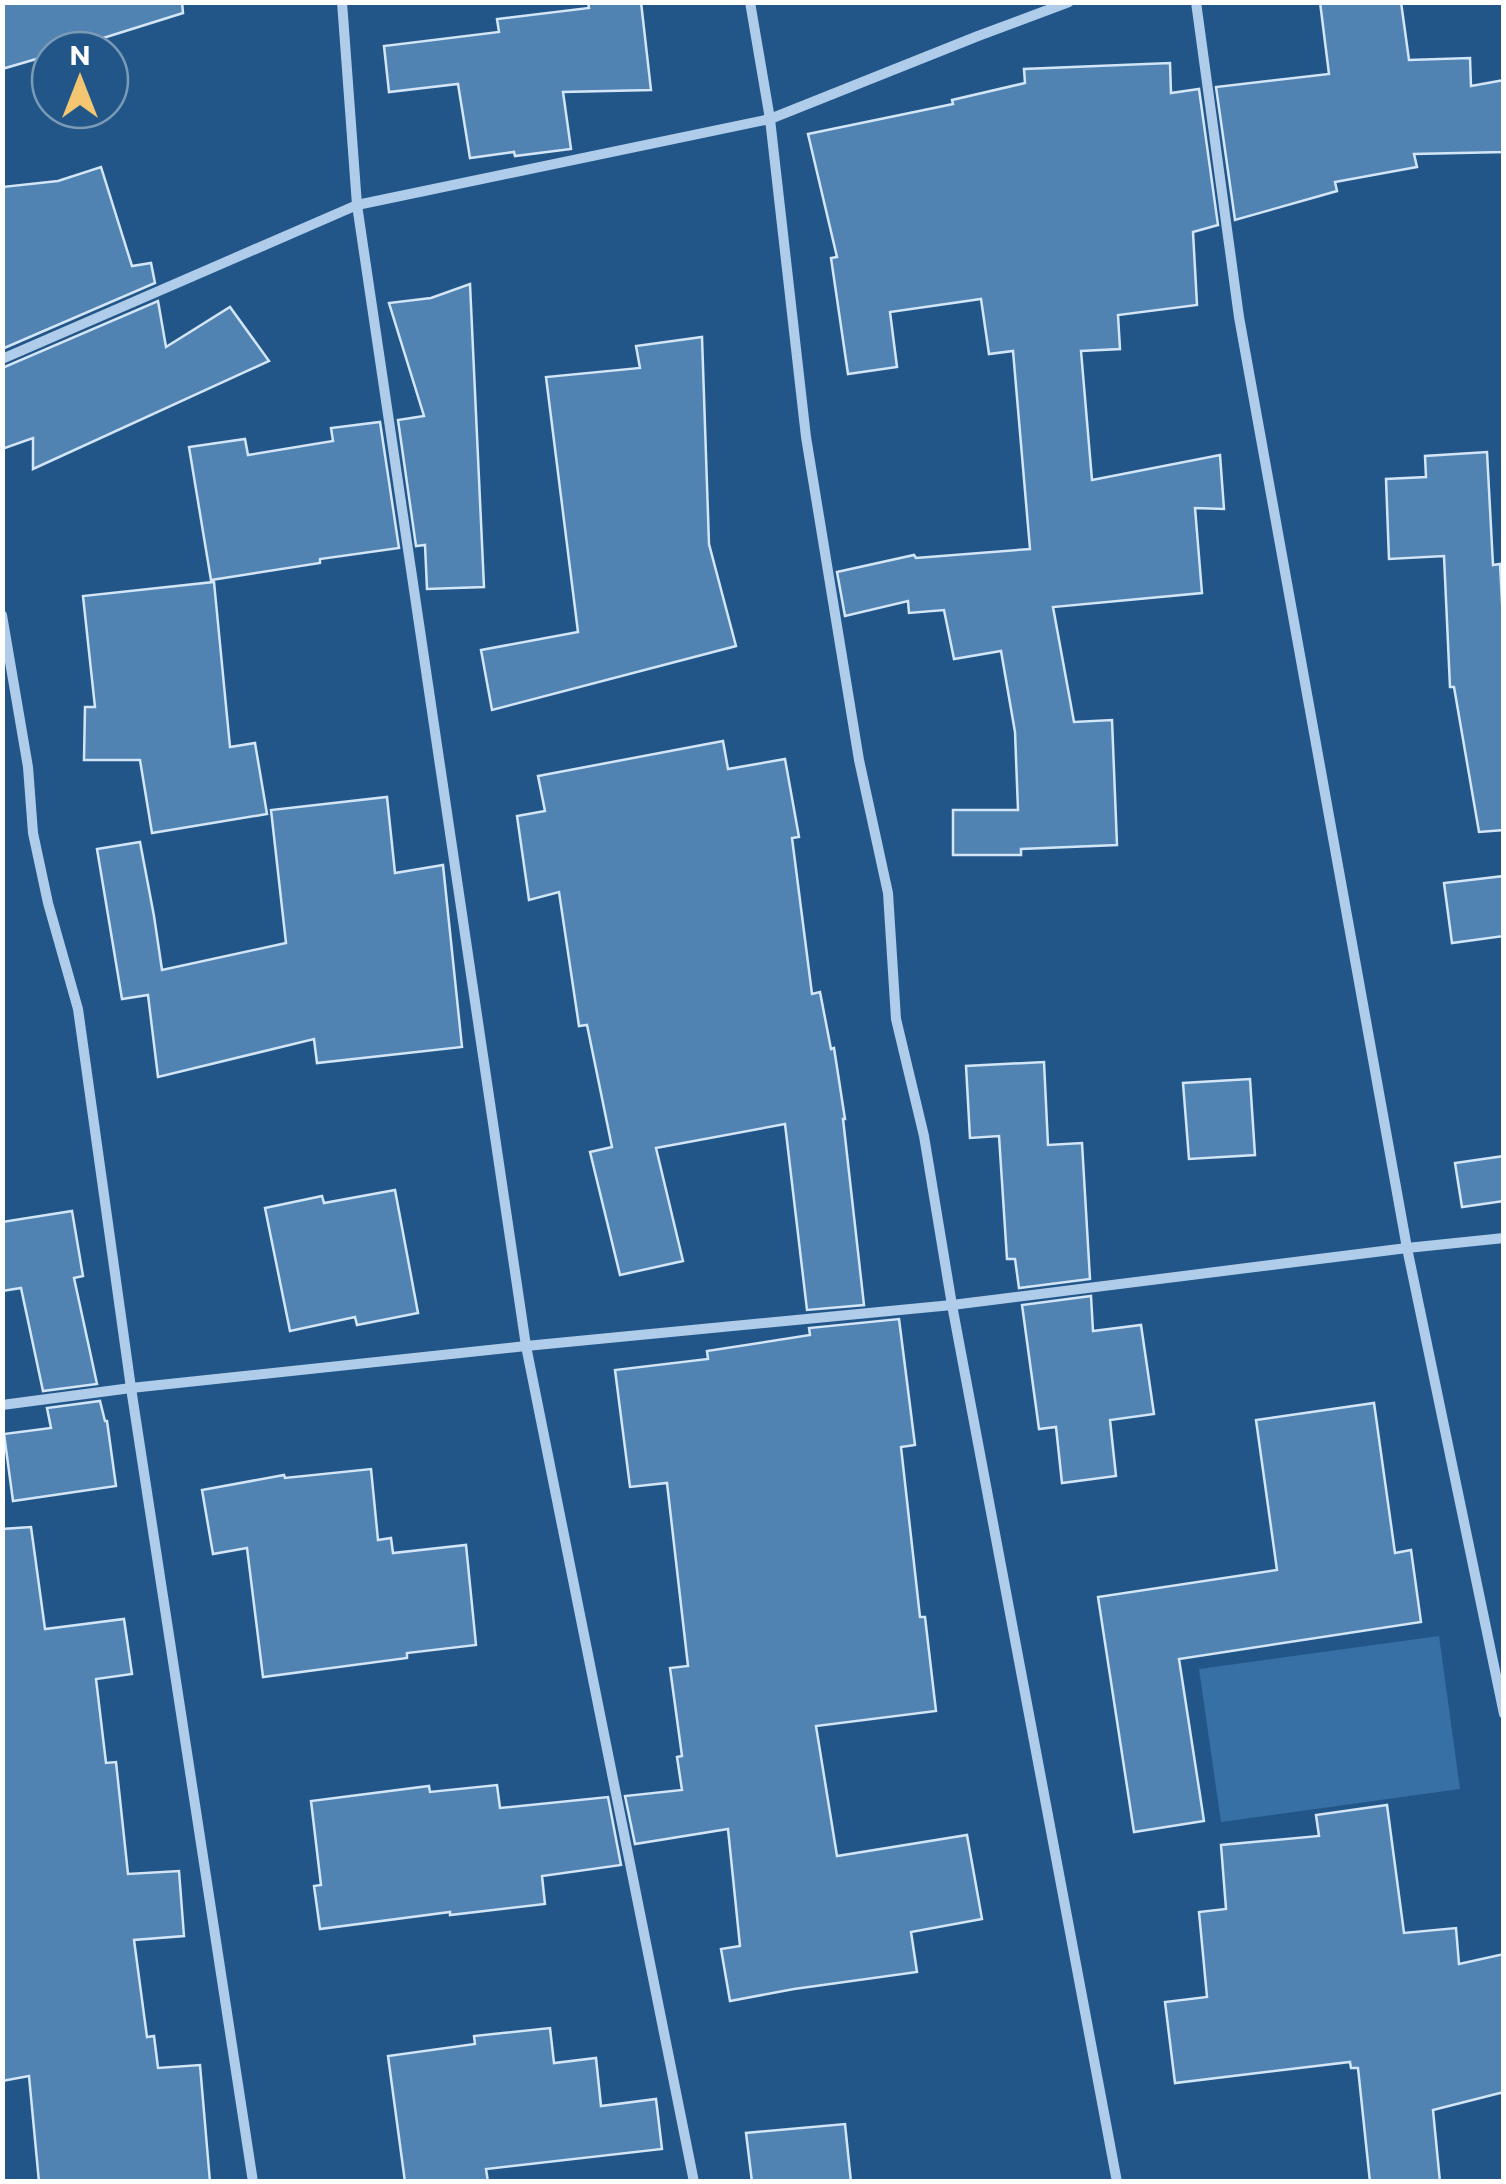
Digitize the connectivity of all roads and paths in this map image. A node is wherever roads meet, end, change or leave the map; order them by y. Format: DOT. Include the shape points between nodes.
graph roads {
  1 [pos="342,2"];
  2 [pos="750,2"];
  3 [pos="1068,2"];
  4 [pos="1196,2"];
  5 [pos="770,119"];
  6 [pos="357,205"];
  7 [pos="2,359"];
  8 [pos="2,616"];
  9 [pos="1504,1238"];
  10 [pos="1407,1248"];
  11 [pos="952,1305"];
  12 [pos="526,1346"];
  13 [pos="131,1388"];
  14 [pos="2,1405"];
  15 [pos="1504,1714"];
  16 [pos="253,2182"];
  17 [pos="694,2182"];
  18 [pos="1117,2182"];
  1 -- 6 [label="street"];
  2 -- 5 [label="street"];
  3 -- 5 [label="street"];
  4 -- 10 [label="street" via="1239,317"];
  5 -- 6 [label="street"];
  5 -- 11 [label="street" via="806,437 859,760 888,893 896,1019"];
  6 -- 7 [label="street"];
  6 -- 12 [label="street"];
  8 -- 13 [label="street" via="34,833 78,1009"];
  9 -- 10 [label="street"];
  10 -- 11 [label="street"];
  10 -- 15 [label="street"];
  11 -- 12 [label="street"];
  11 -- 18 [label="street"];
  12 -- 13 [label="street"];
  12 -- 17 [label="street"];
  13 -- 14 [label="street"];
  13 -- 16 [label="street"];
}
